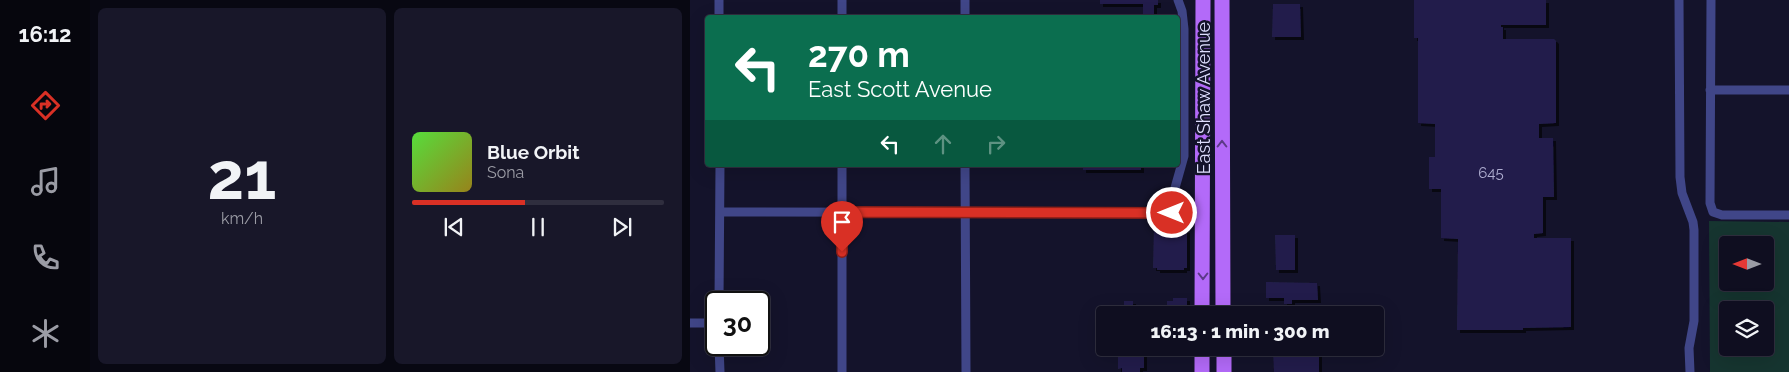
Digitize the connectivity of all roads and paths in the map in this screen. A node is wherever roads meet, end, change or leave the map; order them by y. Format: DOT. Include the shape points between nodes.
graph roads {
  1 [pos="718,0"];
  2 [pos="842,0"];
  3 [pos="965,0"];
  4 [pos="1178,0"];
  5 [pos="1203,0"];
  6 [pos="1222,0"];
  7 [pos="1680,0"];
  8 [pos="1711,0"];
  9 [pos="719,15"];
  10 [pos="842,15"];
  11 [pos="965,15"];
  12 [pos="1710,90"];
  13 [pos="1789,90"];
  14 [pos="1203,125"];
  15 [pos="720,167"];
  16 [pos="842,167"];
  17 [pos="965,167"];
  18 [pos="720,212"];
  19 [pos="842,212"];
  20 [pos="965,213"];
  21 [pos="1172,213"];
  22 [pos="1203,213"];
  23 [pos="1789,215"];
  24 [pos="1223,220"];
  25 [pos="720,291"];
  26 [pos="1223,294"];
  27 [pos="1202,306"];
  28 [pos="1223,306"];
  29 [pos="690,323"];
  30 [pos="705,324"];
  31 [pos="720,356"];
  32 [pos="1202,356"];
  33 [pos="1224,356"];
  34 [pos="720,372"];
  35 [pos="842,372"];
  36 [pos="966,372"];
  37 [pos="1202,372"];
  38 [pos="1224,372"];
  39 [pos="1690,372"];
  1 -- 9 [label="street"];
  2 -- 10 [label="street"];
  3 -- 11 [label="street"];
  4 -- 21 [label="street" via="1184,29 1184,156 1173,195"];
  5 -- 14 [label="main road, East Shaw Avenue"];
  24 -- 6 [label="main road, East Shaw Avenue, one-way"];
  7 -- 39 [label="street" via="1680,177 1682,193 1693,222 1694,238"];
  8 -- 12 [label="street"];
  12 -- 13 [label="street"];
  12 -- 23 [label="street" via="1710,203 1713,212 1722,215"];
  14 -- 22 [label="main road, East Shaw Avenue"];
  14 -- 24 [label="main road" via="1212,166 1213,206"];
  15 -- 18 [label="street"];
  16 -- 19 [label="street"];
  17 -- 20 [label="street"];
  18 -- 19 [label="street"];
  18 -- 25 [label="street"];
  19 -- 20 [label="street"];
  19 -- 35 [label="street"];
  20 -- 21 [label="street"];
  20 -- 36 [label="street"];
  21 -- 22 [label="street"];
  22 -- 26 [label="main road" via="1213,221 1214,261"];
  22 -- 27 [label="main road, East Shaw Avenue, one-way"];
  24 -- 26 [label="main road, East Shaw Avenue"];
  26 -- 28 [label="main road, East Shaw Avenue"];
  29 -- 30 [label="street"];
  31 -- 34 [label="street"];
  32 -- 37 [label="main road"];
  33 -- 38 [label="main road"];
}
